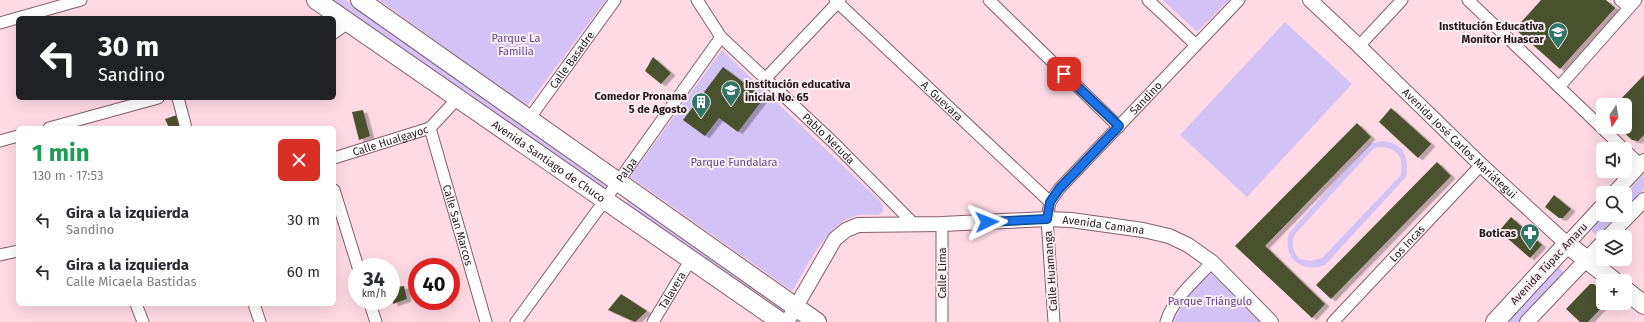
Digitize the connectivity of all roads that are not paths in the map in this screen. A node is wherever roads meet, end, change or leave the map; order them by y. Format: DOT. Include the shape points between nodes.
graph roads {
  1 [pos="81,0"];
  2 [pos="316,0"];
  3 [pos="360,0"];
  4 [pos="615,0"];
  5 [pos="697,0"];
  6 [pos="988,0"];
  7 [pos="1148,0"];
  8 [pos="1239,0"];
  9 [pos="1310,0"];
  10 [pos="1402,0"];
  11 [pos="1468,0"];
  12 [pos="1620,0"];
  13 [pos="837,1"];
  14 [pos="1633,4"];
  15 [pos="25,16"];
  16 [pos="330,16"];
  17 [pos="16,18"];
  18 [pos="0,23"];
  19 [pos="341,28"];
  20 [pos="721,37"];
  21 [pos="1196,45"];
  22 [pos="1359,46"];
  23 [pos="765,79"];
  24 [pos="1559,87"];
  25 [pos="458,98"];
  26 [pos="151,100"];
  27 [pos="179,100"];
  28 [pos="529,119"];
  29 [pos="56,126"];
  30 [pos="185,126"];
  31 [pos="1119,126"];
  32 [pos="430,128"];
  33 [pos="16,137"];
  34 [pos="0,141"];
  35 [pos="1616,142"];
  36 [pos="1632,156"];
  37 [pos="336,157"];
  38 [pos="1642,163"];
  39 [pos="1481,165"];
  40 [pos="618,182"];
  41 [pos="1621,186"];
  42 [pos="336,196"];
  43 [pos="605,200"];
  44 [pos="1644,200"];
  45 [pos="1050,202"];
  46 [pos="1596,213"];
  47 [pos="1047,219"];
  48 [pos="913,223"];
  49 [pos="942,224"];
  50 [pos="1615,230"];
  51 [pos="1567,244"];
  52 [pos="1596,249"];
  53 [pos="16,251"];
  54 [pos="0,255"];
  55 [pos="355,258"];
  56 [pos="691,259"];
  57 [pos="1586,259"];
  58 [pos="1212,262"];
  59 [pos="1605,274"];
  60 [pos="1632,296"];
  61 [pos="1644,305"];
  62 [pos="137,306"];
  63 [pos="255,306"];
  64 [pos="372,310"];
  65 [pos="792,315"];
  66 [pos="143,322"];
  67 [pos="260,322"];
  68 [pos="376,322"];
  69 [pos="486,322"];
  70 [pos="516,322"];
  71 [pos="653,322"];
  72 [pos="781,322"];
  73 [pos="817,322"];
  74 [pos="942,322"];
  75 [pos="1054,322"];
  76 [pos="1166,322"];
  77 [pos="1271,322"];
  78 [pos="1334,322"];
  79 [pos="1495,322"];
  80 [pos="1527,322"];
  1 -- 15 [label="street"];
  2 -- 16 [label="main road, Avenida Santiago de Chuco"];
  3 -- 28 [label="main road, Avenida Santiago de Chuco"];
  4 -- 28 [label="street, Calle Basadre"];
  5 -- 20 [label="street, Pablo Neruda"];
  6 -- 31 [label="street"];
  7 -- 21 [label="street"];
  8 -- 21 [label="street, Sandino"];
  9 -- 22 [label="street, Avenida José Carlos Mariátegui"];
  10 -- 22 [label="street"];
  11 -- 24 [label="street"];
  12 -- 14 [label="street"];
  13 -- 23 [label="street"];
  13 -- 45 [label="street, A. Guevara"];
  14 -- 24 [label="street"];
  17 -- 18 [label="street"];
  19 -- 25 [label="main road, Avenida Santiago de Chuco"];
  20 -- 23 [label="street, Pablo Neruda"];
  20 -- 40 [label="street, Palpa"];
  21 -- 31 [label="street, Sandino"];
  22 -- 39 [label="street, Avenida José Carlos Mariátegui"];
  23 -- 48 [label="street, Pablo Neruda" via="835,144"];
  24 -- 35 [label="street"];
  25 -- 32 [label="street, Calle Hualgayoc"];
  25 -- 43 [label="main road, Avenida Santiago de Chuco"];
  26 -- 29 [label="street"];
  27 -- 30 [label="street"];
  28 -- 40 [label="main road, Avenida Santiago de Chuco"];
  31 -- 45 [label="street, Sandino" via="1059,189"];
  32 -- 37 [label="street, Calle Hualgayoc"];
  32 -- 69 [label="street, Calle San Marcos"];
  33 -- 34 [label="street"];
  36 -- 38 [label="street"];
  38 -- 41 [label="street"];
  39 -- 51 [label="street, Avenida José Carlos Mariátegui"];
  39 -- 78 [label="street, Los Incas"];
  40 -- 43 [label="street, Palpa"];
  40 -- 65 [label="main road, Avenida Santiago de Chuco"];
  42 -- 55 [label="street"];
  43 -- 56 [label="main road, Avenida Santiago de Chuco"];
  43 -- 70 [label="street, Palpa"];
  44 -- 50 [label="street"];
  45 -- 47 [label="street, Sandino"];
  46 -- 51 [label="street, Avenida Túpac Amaru"];
  47 -- 49 [label="street, Avenida Camana"];
  47 -- 58 [label="street, Avenida Camana" via="1072,220 1168,236 1188,245"];
  47 -- 75 [label="street, Calle Huamanga"];
  48 -- 49 [label="street, Avenida Camana"];
  48 -- 65 [label="street, Avenida Camana" via="858,225 846,230 835,239"];
  49 -- 74 [label="street, Calle Lima"];
  51 -- 57 [label="main road, Avenida José Carlos Mariátegui"];
  51 -- 79 [label="main road, Avenida Túpac Amaru"];
  52 -- 57 [label="street"];
  53 -- 54 [label="street"];
  56 -- 71 [label="street, Talavera"];
  56 -- 72 [label="main road, Avenida Santiago de Chuco"];
  57 -- 59 [label="main road, Avenida José Carlos Mariátegui"];
  57 -- 80 [label="street"];
  58 -- 76 [label="street" via="1190,284 1168,314"];
  58 -- 77 [label="street, Avenida Camana"];
  60 -- 61 [label="main road"];
  62 -- 66 [label="street"];
  63 -- 67 [label="street"];
  64 -- 68 [label="street"];
  65 -- 73 [label="main road, Avenida Santiago de Chuco"];
}
